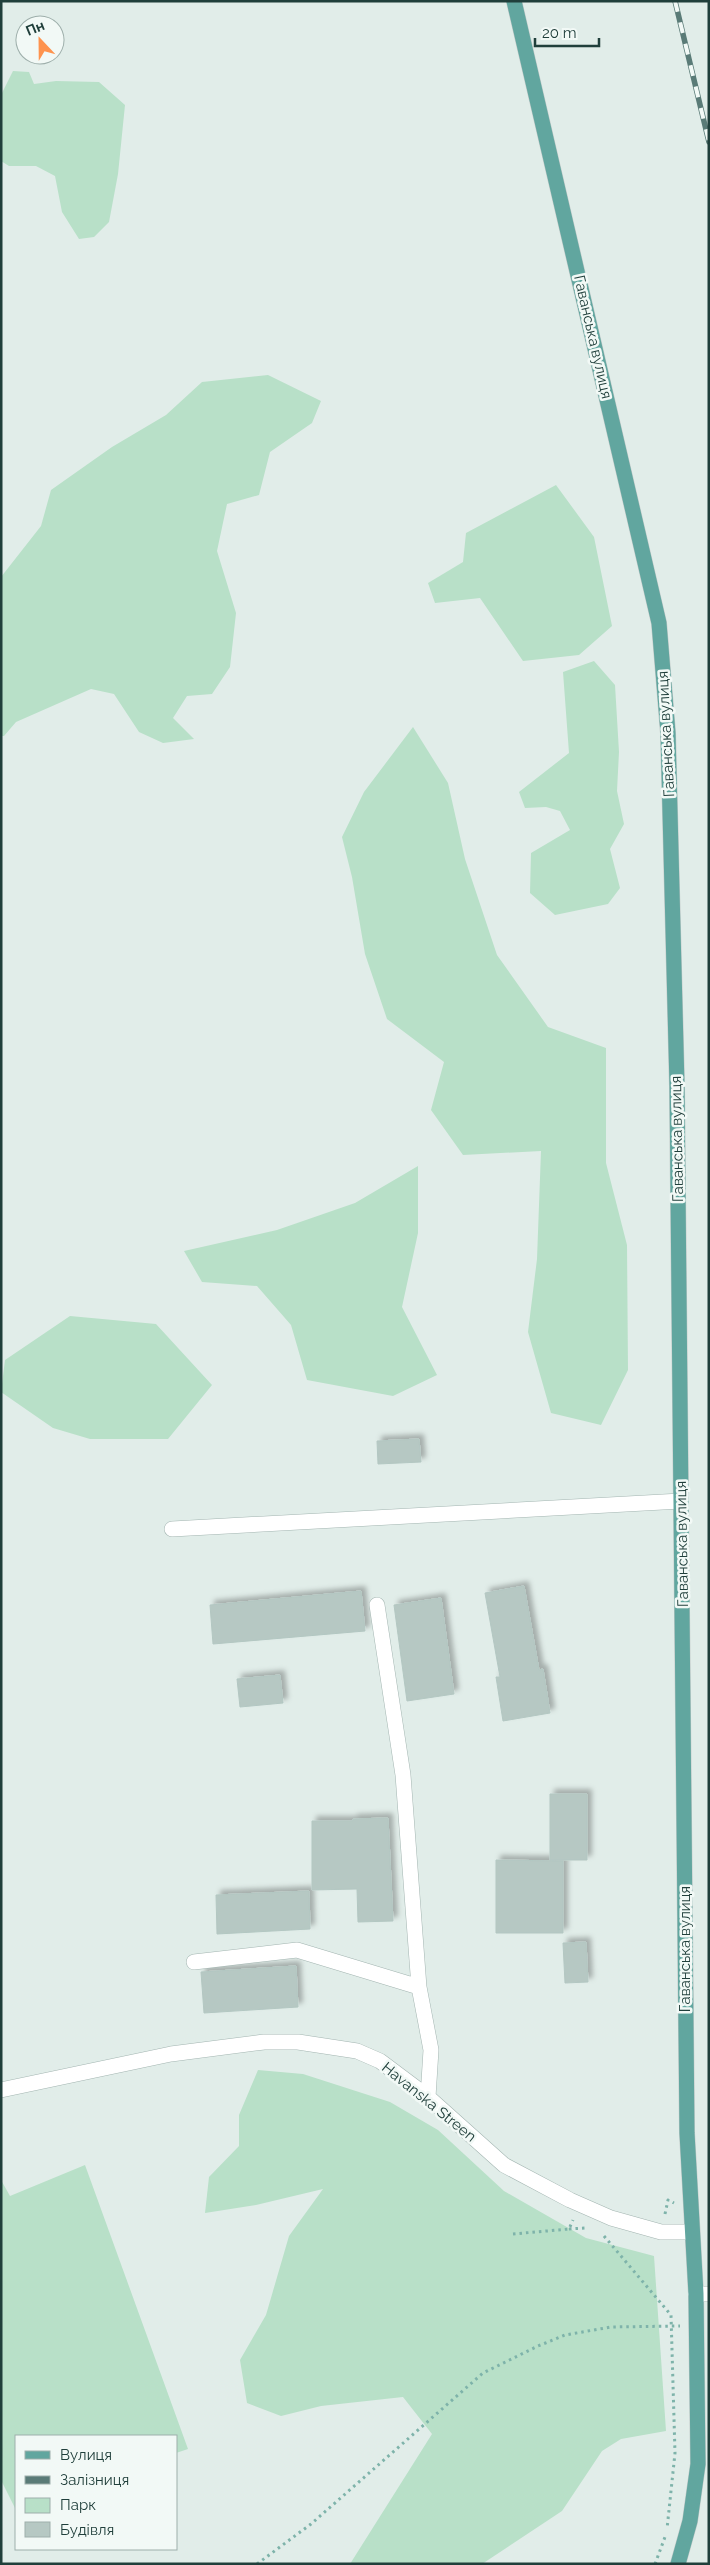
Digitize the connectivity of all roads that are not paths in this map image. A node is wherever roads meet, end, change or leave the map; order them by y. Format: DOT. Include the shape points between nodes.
graph roads {
  1 [pos="514,1"];
  2 [pos="682,1501"];
  3 [pos="172,1529"];
  4 [pos="377,1604"];
  5 [pos="194,1962"];
  6 [pos="419,1987"];
  7 [pos="1,2090"];
  8 [pos="428,2097"];
  9 [pos="692,2232"];
  10 [pos="702,2294"];
  11 [pos="678,2564"];
  1 -- 2 [label="main road, Гаванська вулиця" via="659,623 668,733 677,1086"];
  2 -- 3 [label="lane"];
  2 -- 9 [label="main road, Гаванська вулиця" via="687,2133"];
  4 -- 6 [label="lane" via="403,1775"];
  5 -- 6 [label="lane" via="297,1950"];
  6 -- 8 [label="lane" via="431,2050"];
  7 -- 8 [label="lane, Havanska Streen" via="171,2054 264,2042 298,2042 364,2054 380,2061"];
  8 -- 9 [label="lane, Havanska Streen" via="504,2165 580,2204 611,2218 662,2232"];
  9 -- 10 [label="main road, Гаванська вулиця"];
  10 -- 11 [label="main road" via="697,2326 698,2464 690,2521"];
}
